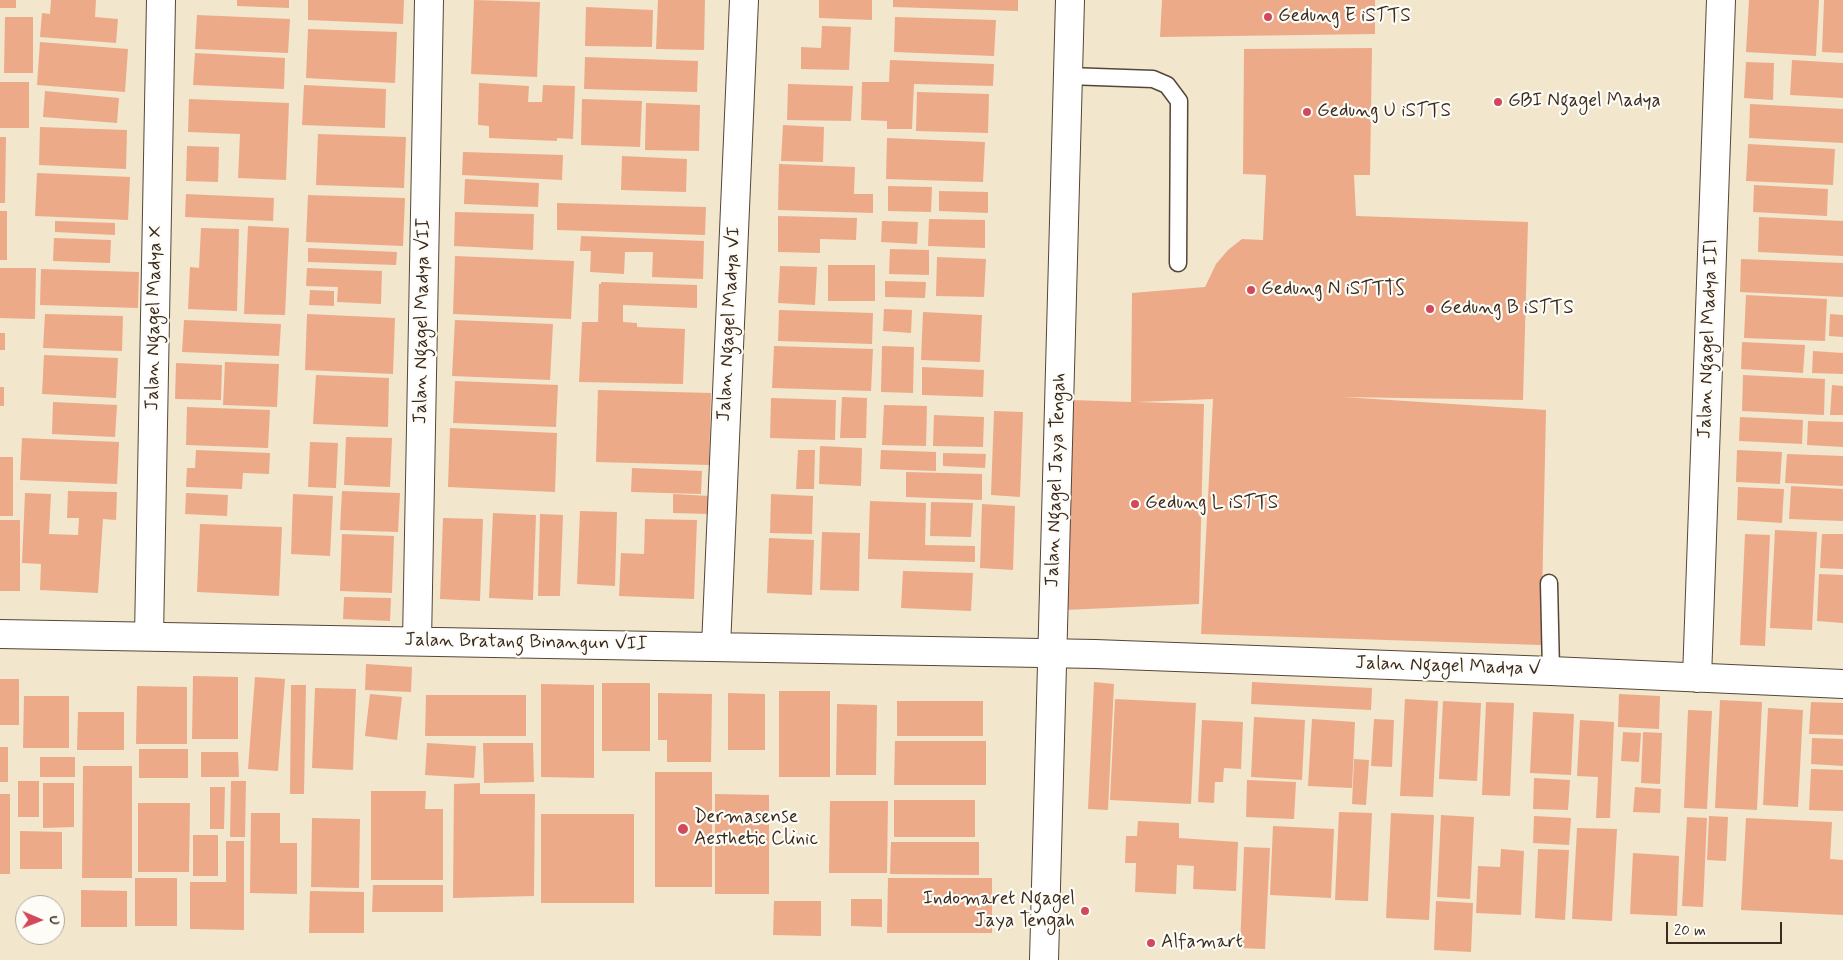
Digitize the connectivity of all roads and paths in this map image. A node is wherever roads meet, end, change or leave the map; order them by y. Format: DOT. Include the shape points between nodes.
graph roads {
  1 [pos="161,0"];
  2 [pos="429,0"];
  3 [pos="744,0"];
  4 [pos="1070,0"];
  5 [pos="1721,0"];
  6 [pos="1068,76"];
  7 [pos="1178,263"];
  8 [pos="1550,583"];
  9 [pos="0,634"];
  10 [pos="149,636"];
  11 [pos="417,641"];
  12 [pos="716,647"];
  13 [pos="1052,654"];
  14 [pos="1550,671"];
  15 [pos="1697,678"];
  16 [pos="1843,684"];
  17 [pos="1044,960"];
  1 -- 10 [label="street, Jalan Ngagel Madya X"];
  2 -- 11 [label="street, Jalan Ngagel Madya VII"];
  3 -- 12 [label="street, Jalan Ngagel Madya VI"];
  4 -- 6 [label="street, Jalan Ngagel Jaya Tengah"];
  5 -- 15 [label="street, Jalan Ngagel Madya III"];
  6 -- 7 [label="lane" via="1153,79 1167,84 1179,101"];
  6 -- 13 [label="street, Jalan Ngagel Jaya Tengah"];
  8 -- 14 [label="lane"];
  9 -- 10 [label="street, Jalan Bratang Binangun VII"];
  10 -- 11 [label="street, Jalan Bratang Binangun VII"];
  11 -- 12 [label="street, Jalan Bratang Binangun VII"];
  12 -- 13 [label="street, Jalan Bratang Binangun VII"];
  13 -- 14 [label="street, Jalan Ngagel Madya V"];
  13 -- 17 [label="street, Jalan Ngagel Jaya Tengah"];
  14 -- 15 [label="street, Jalan Ngagel Madya V"];
  15 -- 16 [label="street, Jalan Ngagel Madya V"];
}
